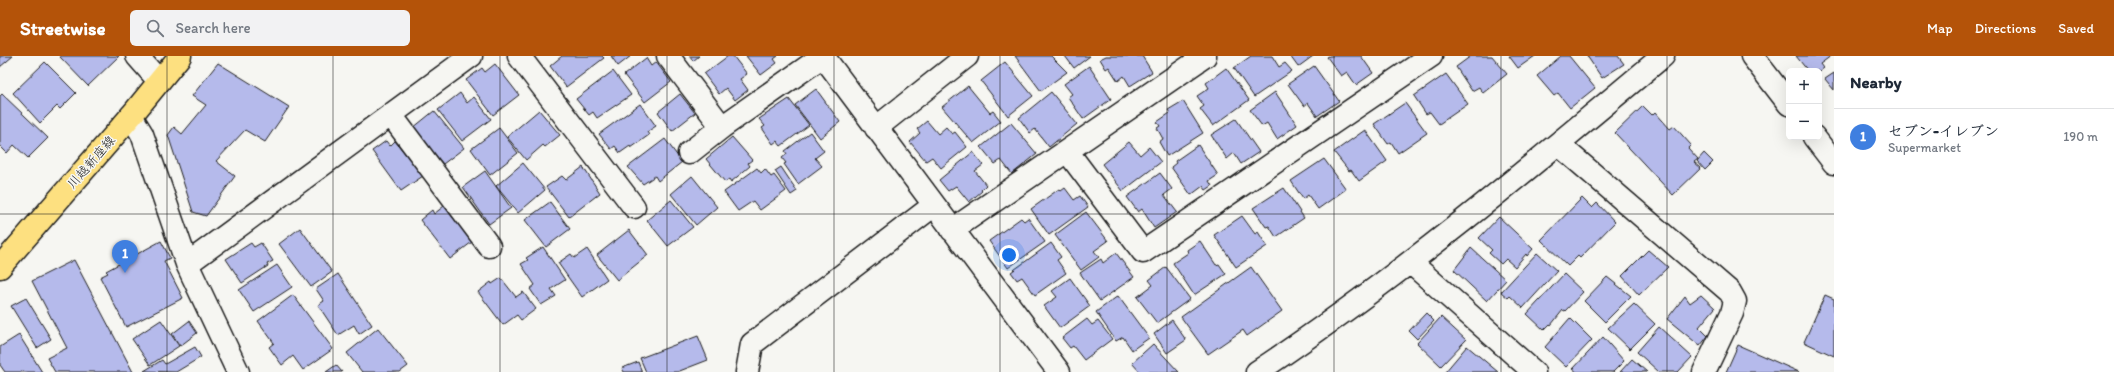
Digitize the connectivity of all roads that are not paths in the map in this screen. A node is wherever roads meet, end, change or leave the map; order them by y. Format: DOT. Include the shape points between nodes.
graph roads {
  1 [pos="138,56"];
  2 [pos="180,56"];
  3 [pos="471,56"];
  4 [pos="518,56"];
  5 [pos="668,56"];
  6 [pos="823,56"];
  7 [pos="967,56"];
  8 [pos="1205,56"];
  9 [pos="1431,56"];
  10 [pos="1663,56"];
  11 [pos="1752,56"];
  12 [pos="159,81"];
  13 [pos="1786,100"];
  14 [pos="391,115"];
  15 [pos="131,116"];
  16 [pos="722,127"];
  17 [pos="876,128"];
  18 [pos="1816,140"];
  19 [pos="1558,144"];
  20 [pos="1067,151"];
  21 [pos="689,154"];
  22 [pos="1834,163"];
  23 [pos="933,206"];
  24 [pos="634,207"];
  25 [pos="952,230"];
  26 [pos="489,246"];
  27 [pos="1410,262"];
  28 [pos="187,264"];
  29 [pos="0,267"];
  30 [pos="1272,368"];
  31 [pos="238,372"];
  32 [pos="747,372"];
  33 [pos="1059,372"];
  34 [pos="1534,372"];
  35 [pos="1704,372"];
  1 -- 12 [label="street"];
  2 -- 12 [label="main road, 川越新座線"];
  3 -- 14 [label="street"];
  4 -- 24 [label="street"];
  5 -- 16 [label="street"];
  6 -- 16 [label="street"];
  6 -- 17 [label="street"];
  7 -- 17 [label="street"];
  8 -- 20 [label="street"];
  9 -- 20 [label="street" via="1143,252"];
  10 -- 19 [label="street"];
  11 -- 13 [label="street"];
  12 -- 15 [label="main road, 川越新座線"];
  14 -- 26 [label="street"];
  14 -- 28 [label="street"];
  15 -- 28 [label="street" via="142,134"];
  15 -- 29 [label="main road, 川越新座線"];
  16 -- 21 [label="street"];
  17 -- 23 [label="street"];
  18 -- 22 [label="street"];
  19 -- 27 [label="street"];
  19 -- 35 [label="street" via="1730,292 1735,301 1732,313"];
  20 -- 25 [label="street"];
  23 -- 25 [label="street"];
  23 -- 32 [label="street" via="752,344"];
  25 -- 33 [label="street"];
  27 -- 30 [label="street"];
  27 -- 34 [label="street"];
  28 -- 31 [label="street"];
}
